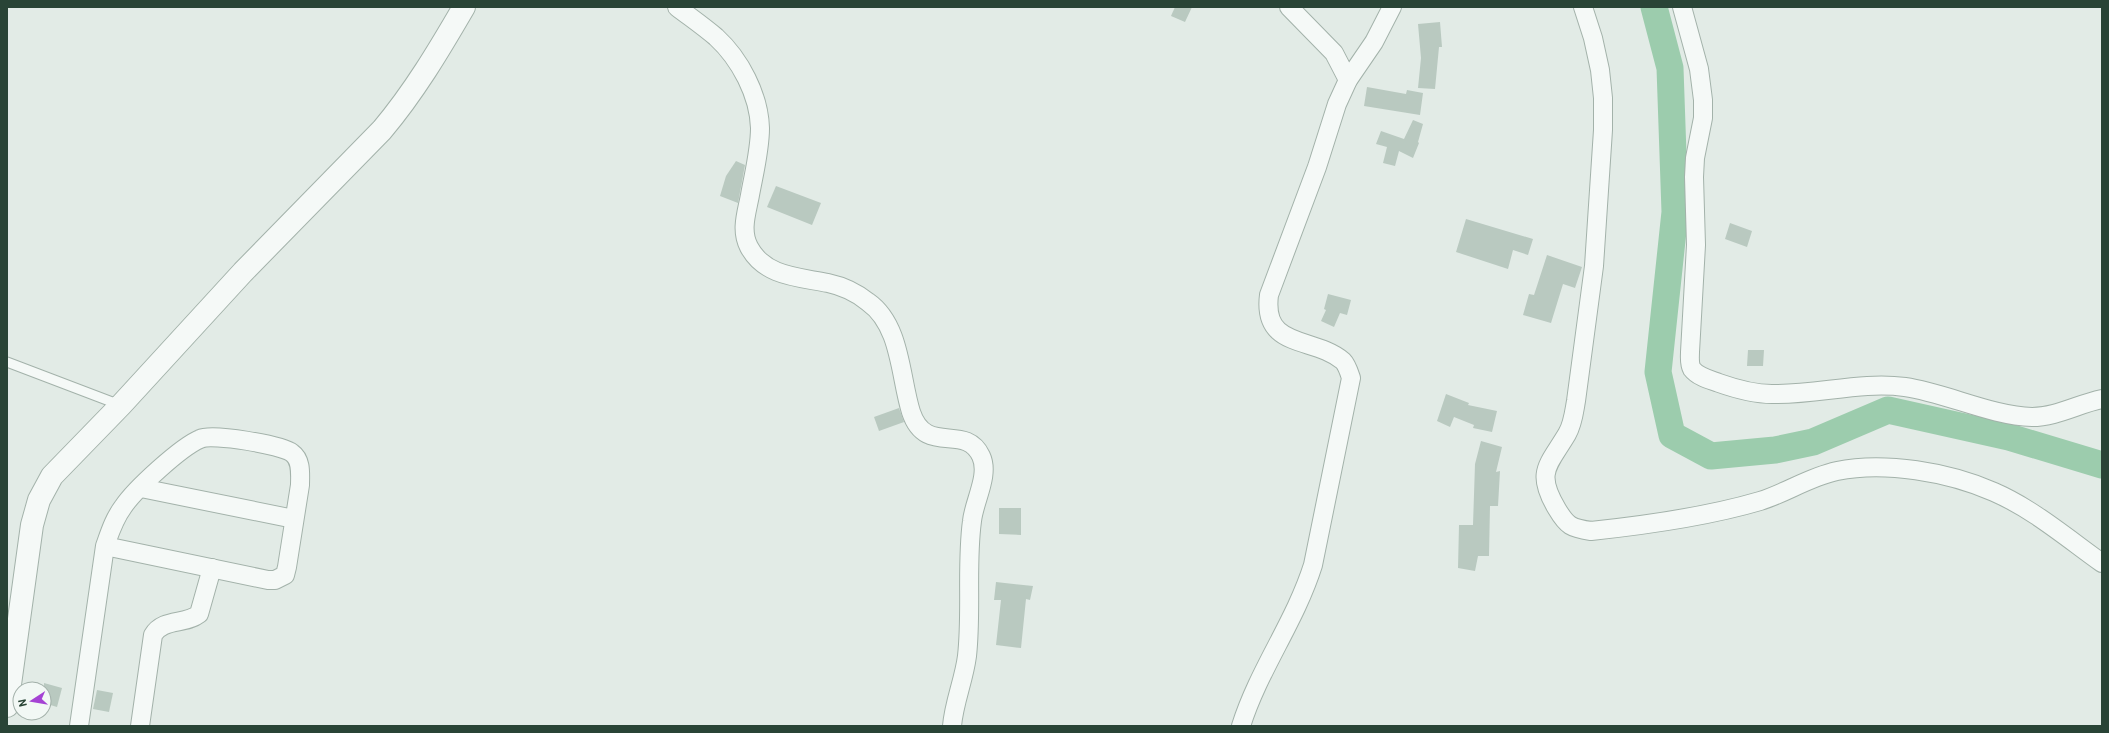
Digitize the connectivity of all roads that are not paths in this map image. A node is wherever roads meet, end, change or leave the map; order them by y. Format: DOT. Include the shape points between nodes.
graph roads {
  1 [pos="464,7"];
  2 [pos="676,7"];
  3 [pos="1289,7"];
  4 [pos="1392,7"];
  5 [pos="1583,7"];
  6 [pos="1682,7"];
  7 [pos="1348,80"];
  8 [pos="7,362"];
  9 [pos="2102,399"];
  10 [pos="121,405"];
  11 [pos="141,488"];
  12 [pos="294,519"];
  13 [pos="105,546"];
  14 [pos="2102,563"];
  15 [pos="212,568"];
  16 [pos="7,706"];
  17 [pos="80,726"];
  18 [pos="140,726"];
  19 [pos="952,726"];
  20 [pos="1241,726"];
  1 -- 10 [label="street" via="428,69 382,130 243,272"];
  2 -- 19 [label="street" via="717,38 727,49 740,68 754,98 760,127 758,153 744,222 749,247 760,261 774,271 830,284 851,291 870,302 882,315 892,335 912,413 918,426 926,434 938,438 966,440 976,447 982,457 984,470 972,522 967,657"];
  3 -- 7 [label="street" via="1334,53"];
  4 -- 7 [label="street" via="1374,42"];
  5 -- 14 [label="street" via="1600,70 1603,130 1594,266 1576,401 1572,423 1550,459 1546,471 1549,495 1566,523 1577,529 1591,531 1719,512 1762,500 1836,471 1863,467 1897,468 1966,482 1993,491 2028,509"];
  6 -- 9 [label="street" via="1699,69 1703,100 1703,118 1694,177 1696,245 1690,352 1693,370 1710,380 1744,391 1772,394 1881,385 1905,387 2013,415 2032,417 2049,416"];
  7 -- 20 [label="street" via="1281,260 1267,309 1270,320 1286,338 1343,362 1351,378 1349,391 1313,565 1305,591 1263,670"];
  8 -- 10 [label="lane"];
  10 -- 16 [label="street" via="52,476 39,500 32,525"];
  11 -- 12 [label="street"];
  11 -- 12 [label="street" via="156,472 192,443 208,436 280,448 292,453 299,465 300,485"];
  11 -- 13 [label="street" via="123,506 112,524"];
  12 -- 15 [label="street" via="285,575 281,578 268,580"];
  13 -- 15 [label="street"];
  13 -- 17 [label="street"];
  15 -- 18 [label="street" via="199,614 190,619 163,625 153,635"];
}
